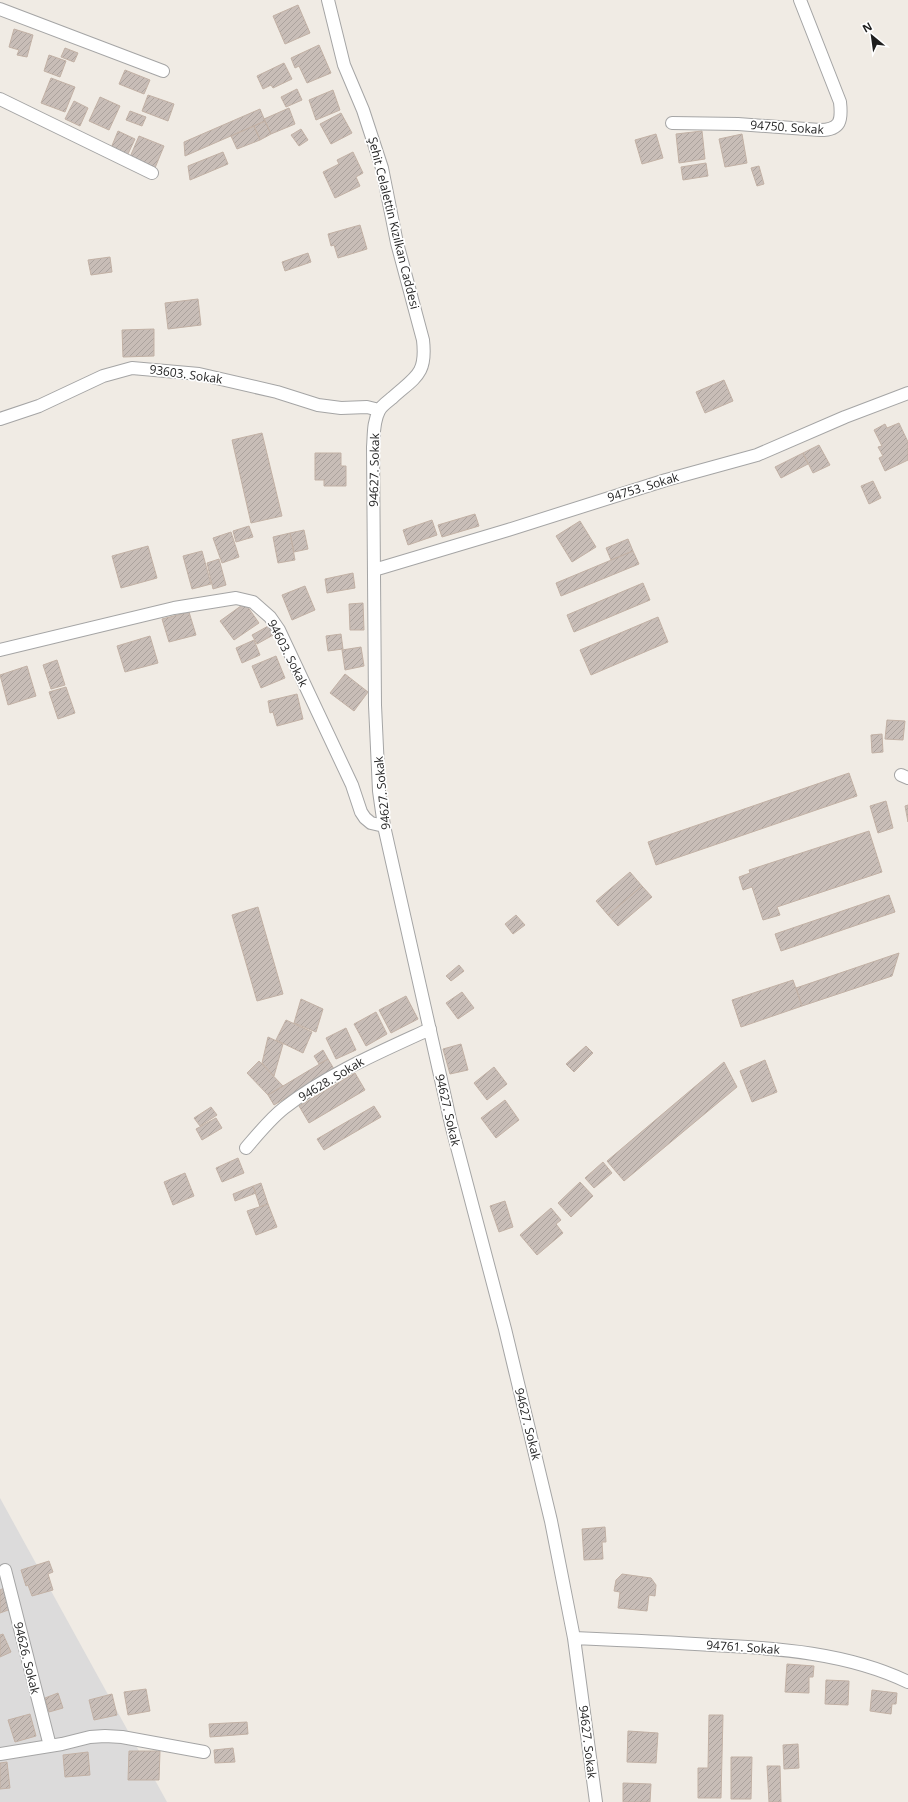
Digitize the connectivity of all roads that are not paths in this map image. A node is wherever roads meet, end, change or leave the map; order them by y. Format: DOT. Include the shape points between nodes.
graph roads {
  1 [pos="328,0"];
  2 [pos="800,0"];
  3 [pos="0,9"];
  4 [pos="163,71"];
  5 [pos="0,99"];
  6 [pos="672,123"];
  7 [pos="152,173"];
  8 [pos="908,393"];
  9 [pos="379,410"];
  10 [pos="0,419"];
  11 [pos="374,570"];
  12 [pos="0,650"];
  13 [pos="384,826"];
  14 [pos="430,1029"];
  15 [pos="246,1148"];
  16 [pos="5,1570"];
  17 [pos="574,1638"];
  18 [pos="908,1682"];
  19 [pos="50,1746"];
  20 [pos="204,1752"];
  21 [pos="0,1754"];
  22 [pos="596,1802"];
  1 -- 9 [label="street, Şehit Celalettin Kızılkan Caddesi" via="344,65 363,110 382,168 397,243 425,357 414,378"];
  2 -- 6 [label="street, 94750. Sokak" via="840,102 841,120 838,125 830,130 820,130 738,124"];
  3 -- 4 [label="street"];
  5 -- 7 [label="street"];
  8 -- 11 [label="street, 94753. Sokak" via="757,455 666,480"];
  9 -- 10 [label="street, 93603. Sokak" via="367,407 318,406 277,392 205,375 132,368 103,376 39,406"];
  9 -- 11 [label="street, 94627. Sokak" via="374,426 373,447"];
  11 -- 13 [label="street, 94627. Sokak" via="375,705 379,791"];
  12 -- 13 [label="street, 94603. Sokak" via="199,603 236,598 253,602 270,617 279,630 352,785 361,812 371,822"];
  13 -- 14 [label="street, 94627. Sokak"];
  14 -- 15 [label="street, 94628. Sokak" via="365,1059 307,1092 273,1118"];
  14 -- 17 [label="street, 94627. Sokak" via="451,1124 505,1329 551,1521"];
  16 -- 19 [label="street, 94626. Sokak"];
  17 -- 18 [label="street, 94761. Sokak" via="757,1647 800,1652 863,1665"];
  17 -- 22 [label="street, 94627. Sokak"];
  19 -- 20 [label="street" via="90,1737 122,1737"];
  19 -- 21 [label="street"];
}
